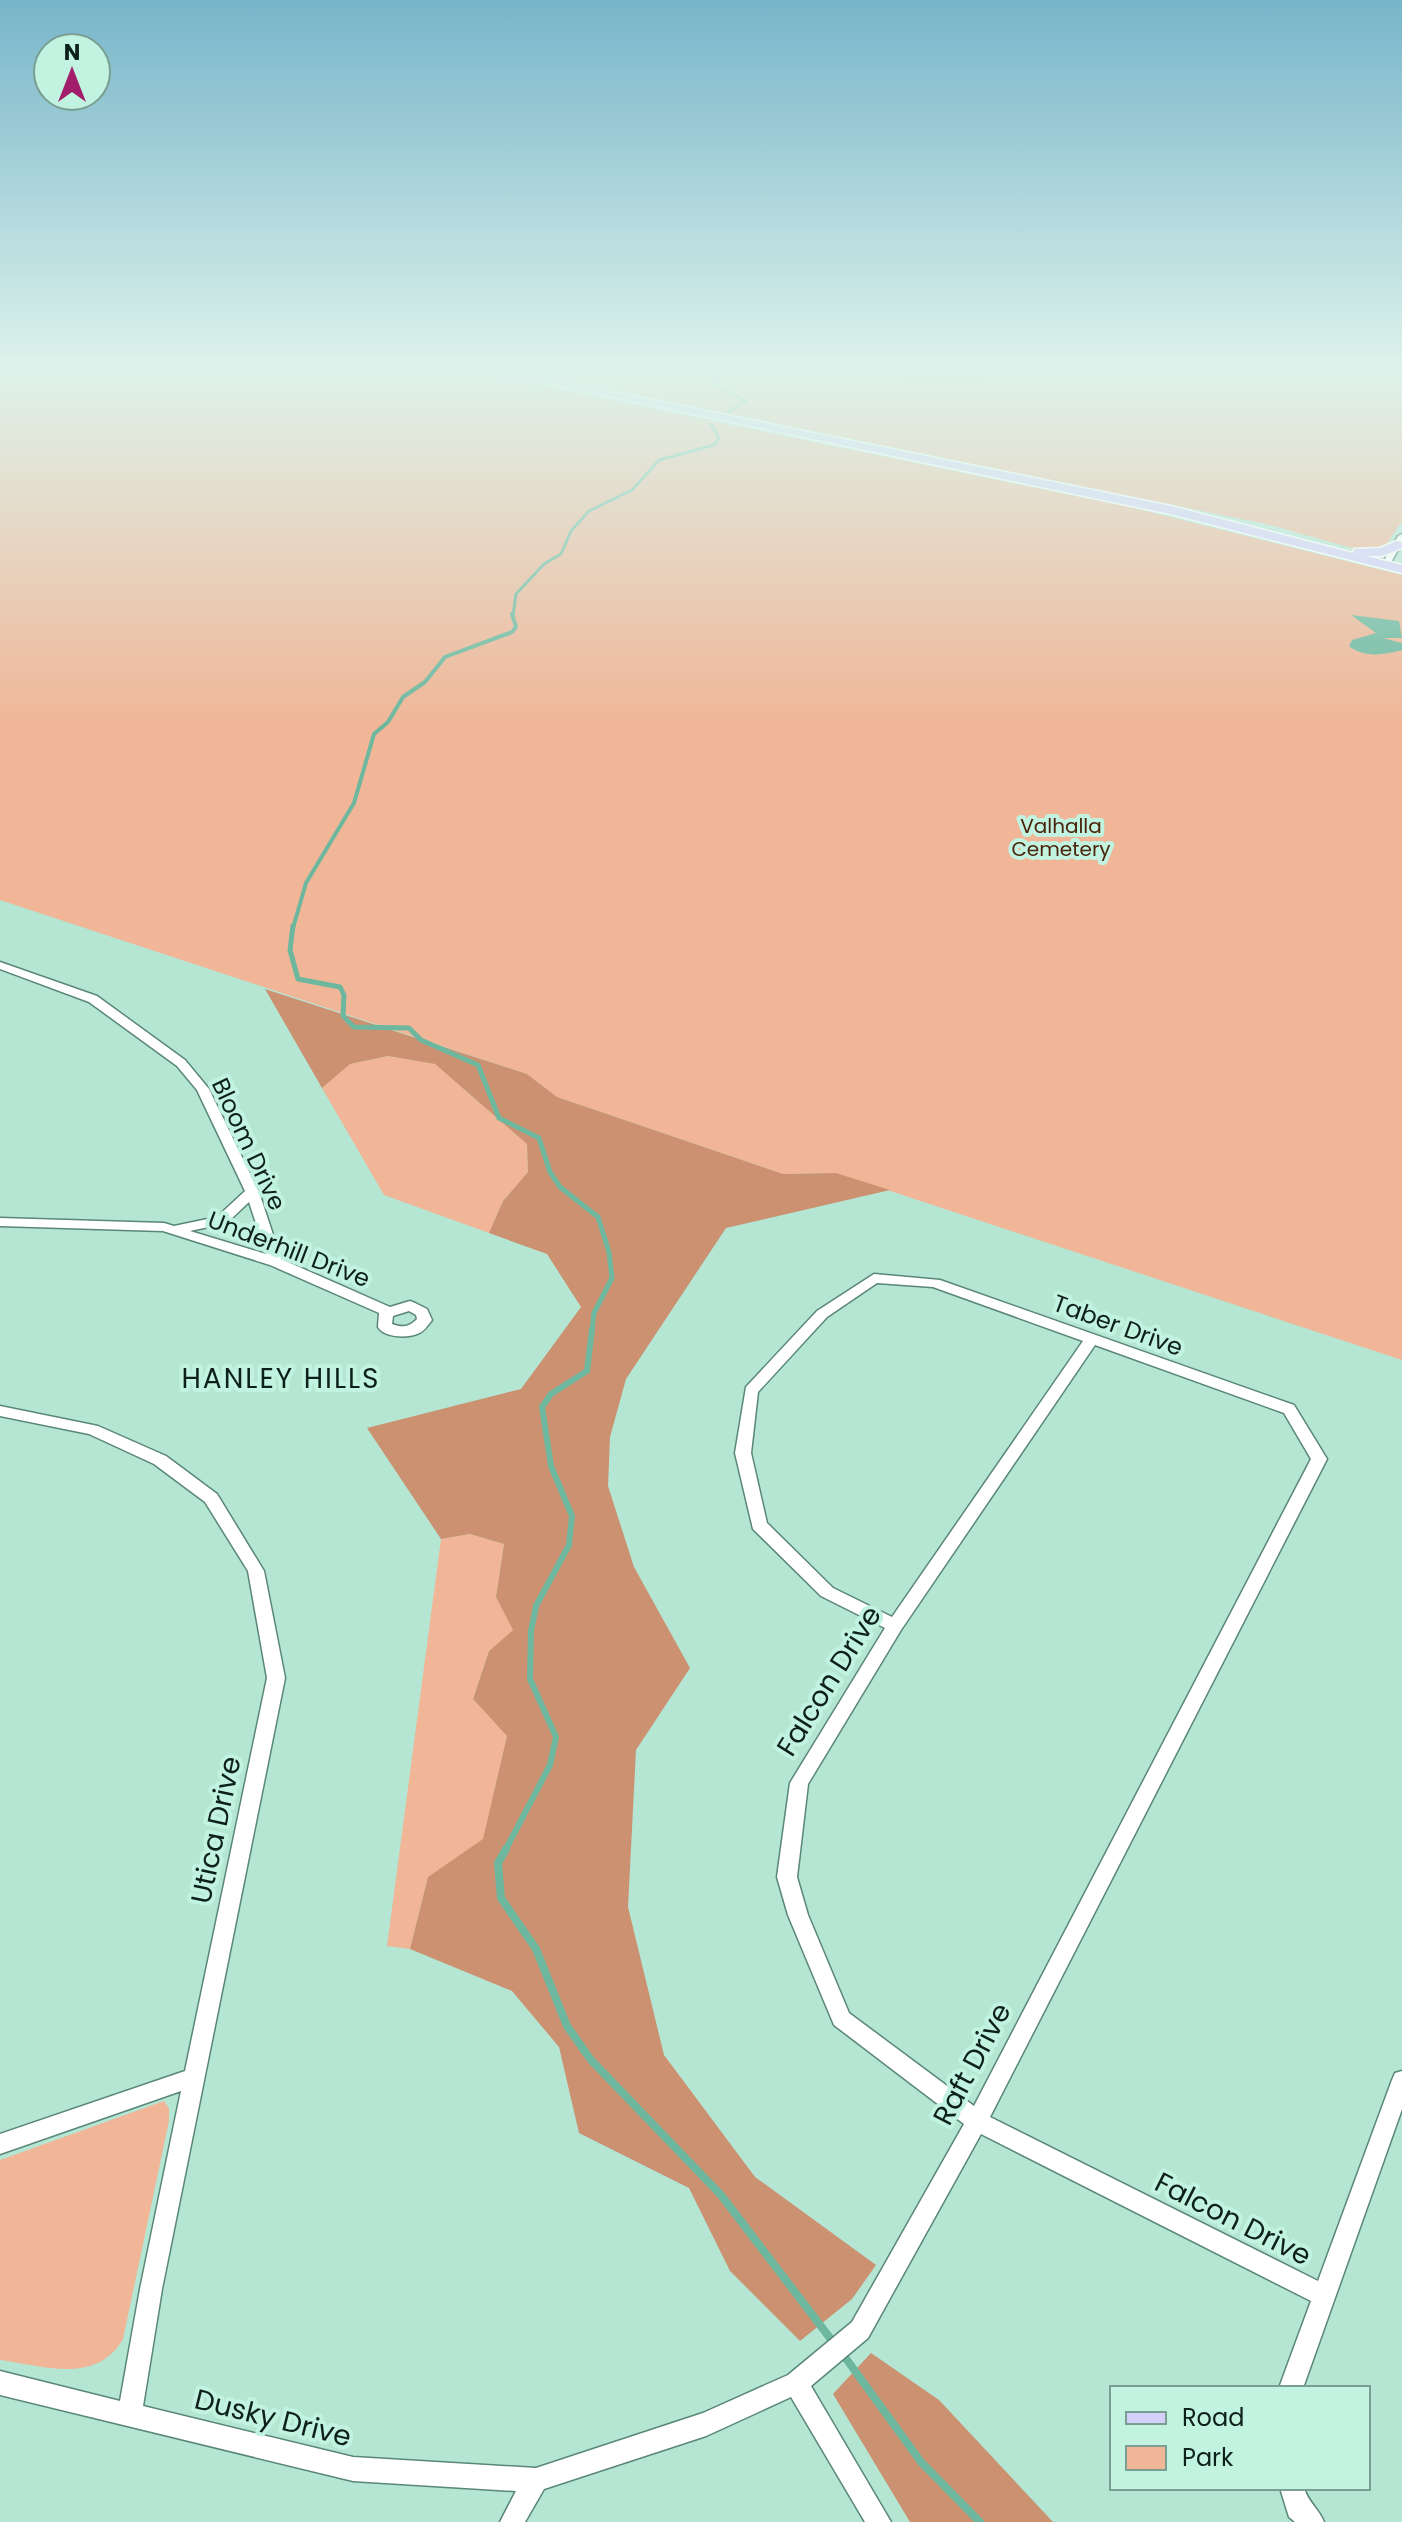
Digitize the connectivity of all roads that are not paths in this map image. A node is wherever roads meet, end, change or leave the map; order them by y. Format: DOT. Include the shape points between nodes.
graph roads {
  1 [pos="1077,491"];
  2 [pos="1399,540"];
  3 [pos="1334,550"];
  4 [pos="1386,564"];
  5 [pos="1402,569"];
  6 [pos="0,965"];
  7 [pos="252,1192"];
  8 [pos="0,1222"];
  9 [pos="174,1229"];
  10 [pos="275,1262"];
  11 [pos="389,1312"];
  12 [pos="1091,1340"];
  13 [pos="0,1411"];
  14 [pos="1319,1459"];
  15 [pos="895,1626"];
  16 [pos="194,2077"];
  17 [pos="1402,2080"];
  18 [pos="977,2121"];
  19 [pos="0,2144"];
  20 [pos="1324,2296"];
  21 [pos="0,2383"];
  22 [pos="796,2383"];
  23 [pos="1292,2386"];
  24 [pos="130,2412"];
  25 [pos="536,2480"];
  26 [pos="512,2522"];
  27 [pos="879,2522"];
  1 -- 3 [label="main road"];
  2 -- 3 [label="main road" via="1382,552"];
  2 -- 4 [label="street"];
  3 -- 4 [label="main road"];
  4 -- 5 [label="main road"];
  6 -- 7 [label="street, Bloom Drive" via="93,999 181,1063 203,1089"];
  7 -- 9 [label="street, Underhill Drive" via="222,1220"];
  7 -- 10 [label="street, Bloom Drive"];
  8 -- 9 [label="street, Underhill Drive"];
  9 -- 10 [label="street, Underhill Drive"];
  10 -- 11 [label="street, Underhill Drive"];
  12 -- 14 [label="street, Taber Drive" via="1289,1409"];
  12 -- 15 [label="street, Falcon Drive"];
  12 -- 15 [label="street, Taber Drive" via="935,1283 874,1278 822,1314 751,1391 743,1453 759,1525 827,1592"];
  13 -- 16 [label="street, Utica Drive" via="93,1430 160,1460 211,1498 256,1571 276,1678"];
  14 -- 18 [label="street, Raft Drive"];
  15 -- 18 [label="street, Falcon Drive" via="799,1783 787,1877 841,2019"];
  16 -- 19 [label="street"];
  16 -- 24 [label="street, Utica Drive"];
  17 -- 20 [label="street"];
  18 -- 20 [label="street, Falcon Drive"];
  18 -- 22 [label="street, Raft Drive" via="860,2330"];
  20 -- 23 [label="street"];
  21 -- 24 [label="street, Dusky Drive"];
  22 -- 25 [label="street, Raft Drive" via="706,2424"];
  22 -- 27 [label="street"];
  24 -- 25 [label="street, Dusky Drive" via="353,2469"];
  25 -- 26 [label="street"];
}
